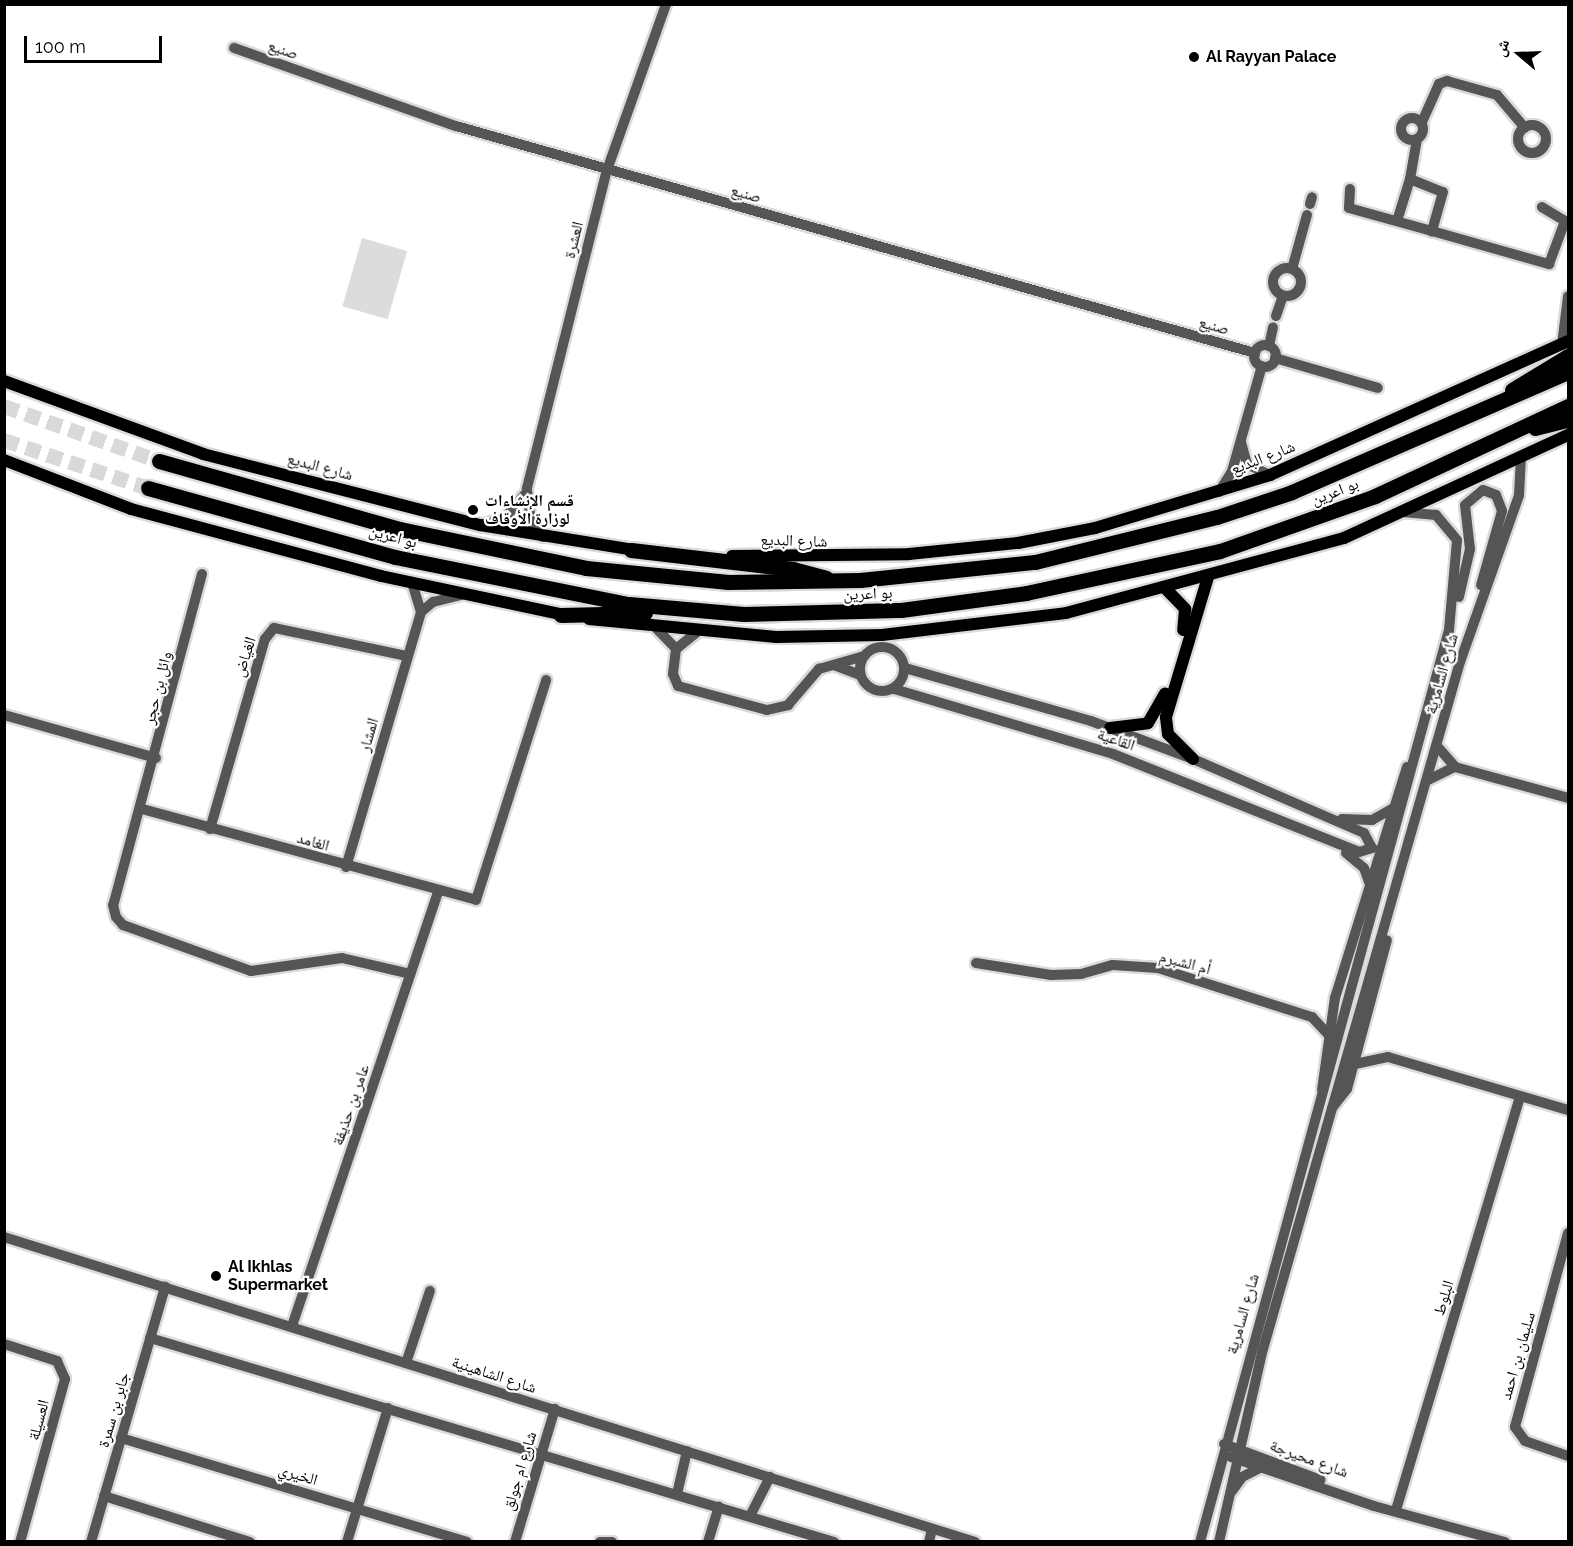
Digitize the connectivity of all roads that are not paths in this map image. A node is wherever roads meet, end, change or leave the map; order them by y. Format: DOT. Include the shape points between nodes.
graph roads {
  1 [pos="666,4"];
  2 [pos="234,48"];
  3 [pos="1422,122"];
  4 [pos="1525,128"];
  5 [pos="1418,139"];
  6 [pos="607,170"];
  7 [pos="1410,179"];
  8 [pos="1350,189"];
  9 [pos="1542,207"];
  10 [pos="1307,215"];
  11 [pos="1397,221"];
  12 [pos="1432,231"];
  13 [pos="1292,269"];
  14 [pos="1283,296"];
  15 [pos="1569,296"];
  16 [pos="1269,345"];
  17 [pos="1566,347"];
  18 [pos="1254,353"];
  19 [pos="1275,358"];
  20 [pos="1263,366"];
  21 [pos="1569,372"];
  22 [pos="4,381"];
  23 [pos="1378,388"];
  24 [pos="4,390"];
  25 [pos="31,391"];
  26 [pos="1492,406"];
  27 [pos="1569,406"];
  28 [pos="1569,420"];
  29 [pos="1517,430"];
  30 [pos="1569,435"];
  31 [pos="1241,439"];
  32 [pos="1521,456"];
  33 [pos="4,460"];
  34 [pos="159,461"];
  35 [pos="1270,475"];
  36 [pos="148,488"];
  37 [pos="527,488"];
  38 [pos="1219,492"];
  39 [pos="1400,513"];
  40 [pos="480,525"];
  41 [pos="545,539"];
  42 [pos="631,550"];
  43 [pos="202,574"];
  44 [pos="1208,577"];
  45 [pos="834,582"];
  46 [pos="412,583"];
  47 [pos="1166,589"];
  48 [pos="1481,594"];
  49 [pos="462,595"];
  50 [pos="421,612"];
  51 [pos="691,612"];
  52 [pos="561,615"];
  53 [pos="657,629"];
  54 [pos="1449,630"];
  55 [pos="697,632"];
  56 [pos="676,650"];
  57 [pos="407,656"];
  58 [pos="864,656"];
  59 [pos="834,665"];
  60 [pos="905,668"];
  61 [pos="1439,668"];
  62 [pos="860,675"];
  63 [pos="546,680"];
  64 [pos="894,689"];
  65 [pos="4,715"];
  66 [pos="1110,728"];
  67 [pos="1437,746"];
  68 [pos="156,758"];
  69 [pos="1193,759"];
  70 [pos="1455,767"];
  71 [pos="1428,780"];
  72 [pos="1569,798"];
  73 [pos="1394,808"];
  74 [pos="142,809"];
  75 [pos="1316,812"];
  76 [pos="210,828"];
  77 [pos="1322,839"];
  78 [pos="346,867"];
  79 [pos="1371,889"];
  80 [pos="438,892"];
  81 [pos="1391,902"];
  82 [pos="976,963"];
  83 [pos="410,974"];
  84 [pos="1333,1009"];
  85 [pos="1312,1017"];
  86 [pos="1328,1034"];
  87 [pos="1365,1034"];
  88 [pos="1388,1057"];
  89 [pos="1356,1064"];
  90 [pos="1323,1096"];
  91 [pos="1520,1096"];
  92 [pos="1330,1110"];
  93 [pos="1569,1110"];
  94 [pos="1287,1216"];
  95 [pos="1300,1219"];
  96 [pos="1569,1233"];
  97 [pos="4,1237"];
  98 [pos="165,1287"];
  99 [pos="430,1291"];
  100 [pos="292,1326"];
  101 [pos="150,1338"];
  102 [pos="4,1344"];
  103 [pos="406,1363"];
  104 [pos="388,1408"];
  105 [pos="555,1409"];
  106 [pos="1245,1423"];
  107 [pos="121,1438"];
  108 [pos="1223,1449"];
  109 [pos="687,1451"];
  110 [pos="1237,1454"];
  111 [pos="541,1455"];
  112 [pos="1569,1456"];
  113 [pos="1260,1462"];
  114 [pos="770,1477"];
  115 [pos="676,1494"];
  116 [pos="104,1496"];
  117 [pos="718,1507"];
  118 [pos="357,1508"];
  119 [pos="1396,1510"];
  120 [pos="750,1516"];
  121 [pos="1225,1517"];
  122 [pos="932,1529"];
  123 [pos="20,1542"];
  124 [pos="91,1542"];
  125 [pos="250,1542"];
  126 [pos="347,1542"];
  127 [pos="467,1542"];
  128 [pos="515,1542"];
  129 [pos="600,1542"];
  130 [pos="612,1542"];
  131 [pos="708,1542"];
  132 [pos="834,1542"];
  133 [pos="929,1542"];
  134 [pos="975,1542"];
  135 [pos="1200,1542"];
  136 [pos="1219,1542"];
  137 [pos="1505,1542"];
  1 -- 6 [label="street, العشرة"];
  2 -- 6 [label="street, صنيع" via="456,126"];
  3 -- 4 [label="street" via="1437,88 1447,81 1501,98"];
  3 -- 5 [label="street"];
  3 -- 5 [label="street" via="1408,118 1401,127 1407,139"];
  5 -- 7 [label="street"];
  6 -- 18 [label="street, صنيع"];
  6 -- 37 [label="street, العشرة"];
  7 -- 11 [label="street"];
  7 -- 12 [label="street" via="1443,191"];
  8 -- 11 [label="street" via="1348,208"];
  9 -- 12 [label="street" via="1565,221 1549,264"];
  10 -- 13 [label="street"];
  11 -- 12 [label="street"];
  13 -- 14 [label="street" via="1301,287"];
  13 -- 14 [label="street" via="1280,270 1273,281"];
  14 -- 16 [label="street"];
  15 -- 17 [label="street"];
  16 -- 18 [label="street"];
  16 -- 19 [label="street"];
  17 -- 26 [label="highway"];
  17 -- 35 [label="main road, شارع البديع"];
  18 -- 20 [label="street"];
  19 -- 20 [label="street"];
  19 -- 23 [label="street"];
  20 -- 31 [label="street"];
  21 -- 26 [label="highway, بو اعرين"];
  22 -- 25 [label="main road, شارع البديع"];
  24 -- 25 [label="main road"];
  25 -- 40 [label="main road, شارع البديع" via="203,454"];
  26 -- 45 [label="highway, بو اعرين" via="1292,492 1123,543 991,568"];
  27 -- 29 [label="highway, بو اعرين"];
  28 -- 29 [label="highway"];
  29 -- 51 [label="highway, بو اعرين" via="1300,525 1138,572 911,609"];
  30 -- 32 [label="main road"];
  31 -- 35 [label="street" via="1247,464"];
  31 -- 38 [label="street"];
  32 -- 39 [label="main road"];
  32 -- 48 [label="street, شارع السامرية" via="1519,495"];
  33 -- 46 [label="main road" via="131,509"];
  34 -- 45 [label="highway, بو اعرين" via="509,554 728,582"];
  35 -- 38 [label="main road, شارع البديع"];
  36 -- 51 [label="highway, بو اعرين" via="452,570"];
  37 -- 40 [label="street, العشرة" via="506,518"];
  37 -- 41 [label="street, العشرة" via="531,522"];
  38 -- 42 [label="main road, شارع البديع" via="1095,528 909,554 841,559"];
  39 -- 44 [label="main road" via="1305,552"];
  39 -- 54 [label="street, شارع السامرية" via="1436,515 1454,532 1458,566"];
  40 -- 41 [label="main road, شارع البديع"];
  41 -- 42 [label="main road, شارع البديع"];
  42 -- 45 [label="highway" via="793,569"];
  43 -- 68 [label="street, وائل بن حجر"];
  44 -- 47 [label="main road"];
  44 -- 69 [label="main road" via="1166,717 1168,734"];
  46 -- 49 [label="main road"];
  46 -- 50 [label="street"];
  47 -- 55 [label="main road" via="980,626 776,637"];
  47 -- 66 [label="main road" via="1181,602 1186,615 1162,703 1143,725"];
  48 -- 54 [label="street" via="1502,510 1496,495 1483,490 1465,505 1469,556"];
  48 -- 67 [label="street, شارع السامرية"];
  49 -- 50 [label="street" via="447,596"];
  49 -- 52 [label="main road"];
  50 -- 57 [label="street, المشار"];
  51 -- 52 [label="highway"];
  52 -- 53 [label="main road"];
  53 -- 55 [label="main road"];
  53 -- 56 [label="street"];
  54 -- 61 [label="street, شارع السامرية"];
  55 -- 56 [label="street"];
  56 -- 59 [label="street" via="673,674 686,691 767,710 788,705 809,677"];
  57 -- 76 [label="street, الغياض" via="274,628 266,639"];
  57 -- 78 [label="street, المشار"];
  58 -- 59 [label="street"];
  58 -- 60 [label="street" via="889,648"];
  58 -- 62 [label="street"];
  59 -- 62 [label="street"];
  60 -- 64 [label="street"];
  60 -- 66 [label="street, القاعية"];
  61 -- 73 [label="street, شارع السامرية"];
  61 -- 90 [label="street, شارع السامرية"];
  62 -- 64 [label="street" via="874,690"];
  63 -- 80 [label="street, الغامد" via="476,900"];
  64 -- 77 [label="street, القاعية" via="1113,754"];
  65 -- 68 [label="street"];
  66 -- 69 [label="street, القاعية"];
  67 -- 70 [label="street"];
  67 -- 71 [label="street, شارع السامرية"];
  68 -- 74 [label="street, وائل بن حجر"];
  69 -- 75 [label="street, القاعية"];
  70 -- 71 [label="street"];
  70 -- 72 [label="street"];
  71 -- 81 [label="street, شارع السامرية"];
  73 -- 75 [label="street, القاعية" via="1364,821"];
  73 -- 79 [label="street, شارع السامرية"];
  74 -- 76 [label="street, الغامد"];
  74 -- 83 [label="street, وائل بن حجر" via="113,905 123,925 251,971 342,958"];
  75 -- 77 [label="street, القاعية" via="1368,835 1372,844 1363,853"];
  76 -- 78 [label="street, الغامد"];
  77 -- 79 [label="street, القاعية" via="1356,859"];
  78 -- 80 [label="street, الغامد"];
  79 -- 84 [label="street, شارع السامرية"];
  80 -- 83 [label="street, عامر بن حذيفة"];
  81 -- 87 [label="street, شارع السامرية"];
  81 -- 92 [label="street, شارع السامرية"];
  82 -- 85 [label="street, أم الشبرم" via="1051,975 1081,974 1113,965 1158,968"];
  83 -- 100 [label="street, عامر بن حذيفة"];
  84 -- 85 [label="street"];
  84 -- 86 [label="street, شارع السامرية"];
  85 -- 86 [label="street, أم الشبرم"];
  86 -- 90 [label="street, شارع السامرية"];
  87 -- 88 [label="street"];
  87 -- 89 [label="street, شارع السامرية"];
  88 -- 89 [label="street"];
  88 -- 91 [label="street"];
  89 -- 92 [label="street, شارع السامرية" via="1346,1093"];
  90 -- 94 [label="street, شارع السامرية"];
  91 -- 93 [label="street"];
  91 -- 119 [label="street, البلوط"];
  92 -- 95 [label="street, شارع السامرية"];
  94 -- 95 [label="street"];
  94 -- 108 [label="street, شارع السامرية"];
  95 -- 106 [label="street, شارع السامرية"];
  96 -- 112 [label="street, سليمان بن احمد" via="1515,1427 1526,1441"];
  97 -- 98 [label="street, شارع الشاهينية"];
  98 -- 100 [label="street, شارع الشاهينية"];
  98 -- 101 [label="street, جابر بن سمرة"];
  99 -- 103 [label="street"];
  100 -- 103 [label="street, شارع الشاهينية"];
  101 -- 104 [label="street"];
  101 -- 107 [label="street, جابر بن سمرة"];
  102 -- 123 [label="street, العسيلة" via="64,1368"];
  103 -- 105 [label="street, شارع الشاهينية"];
  104 -- 111 [label="street"];
  104 -- 118 [label="street"];
  105 -- 109 [label="street, شارع الشاهينية"];
  105 -- 111 [label="street, شارع ام جولق"];
  106 -- 110 [label="street, شارع السامرية"];
  106 -- 113 [label="street"];
  107 -- 116 [label="street, جابر بن سمرة"];
  107 -- 118 [label="street, الخيري"];
  108 -- 110 [label="street, شارع محيرجة"];
  108 -- 135 [label="street, شارع السامرية"];
  109 -- 114 [label="street, شارع الشاهينية"];
  109 -- 115 [label="street"];
  110 -- 113 [label="street, شارع محيرجة"];
  110 -- 121 [label="street, شارع السامرية"];
  111 -- 115 [label="street"];
  111 -- 128 [label="street, شارع ام جولق"];
  113 -- 119 [label="street, شارع محيرجة"];
  113 -- 121 [label="street" via="1238,1481"];
  114 -- 120 [label="street"];
  114 -- 122 [label="street, شارع الشاهينية"];
  115 -- 117 [label="street"];
  116 -- 124 [label="street, جابر بن سمرة"];
  116 -- 125 [label="street"];
  117 -- 120 [label="street"];
  117 -- 131 [label="street"];
  118 -- 126 [label="street"];
  118 -- 127 [label="street, الخيري"];
  119 -- 137 [label="street, شارع محيرجة"];
  120 -- 132 [label="street"];
  121 -- 136 [label="street, شارع السامرية"];
  122 -- 133 [label="street"];
  122 -- 134 [label="street, شارع الشاهينية"];
  129 -- 130 [label="street"];
}
